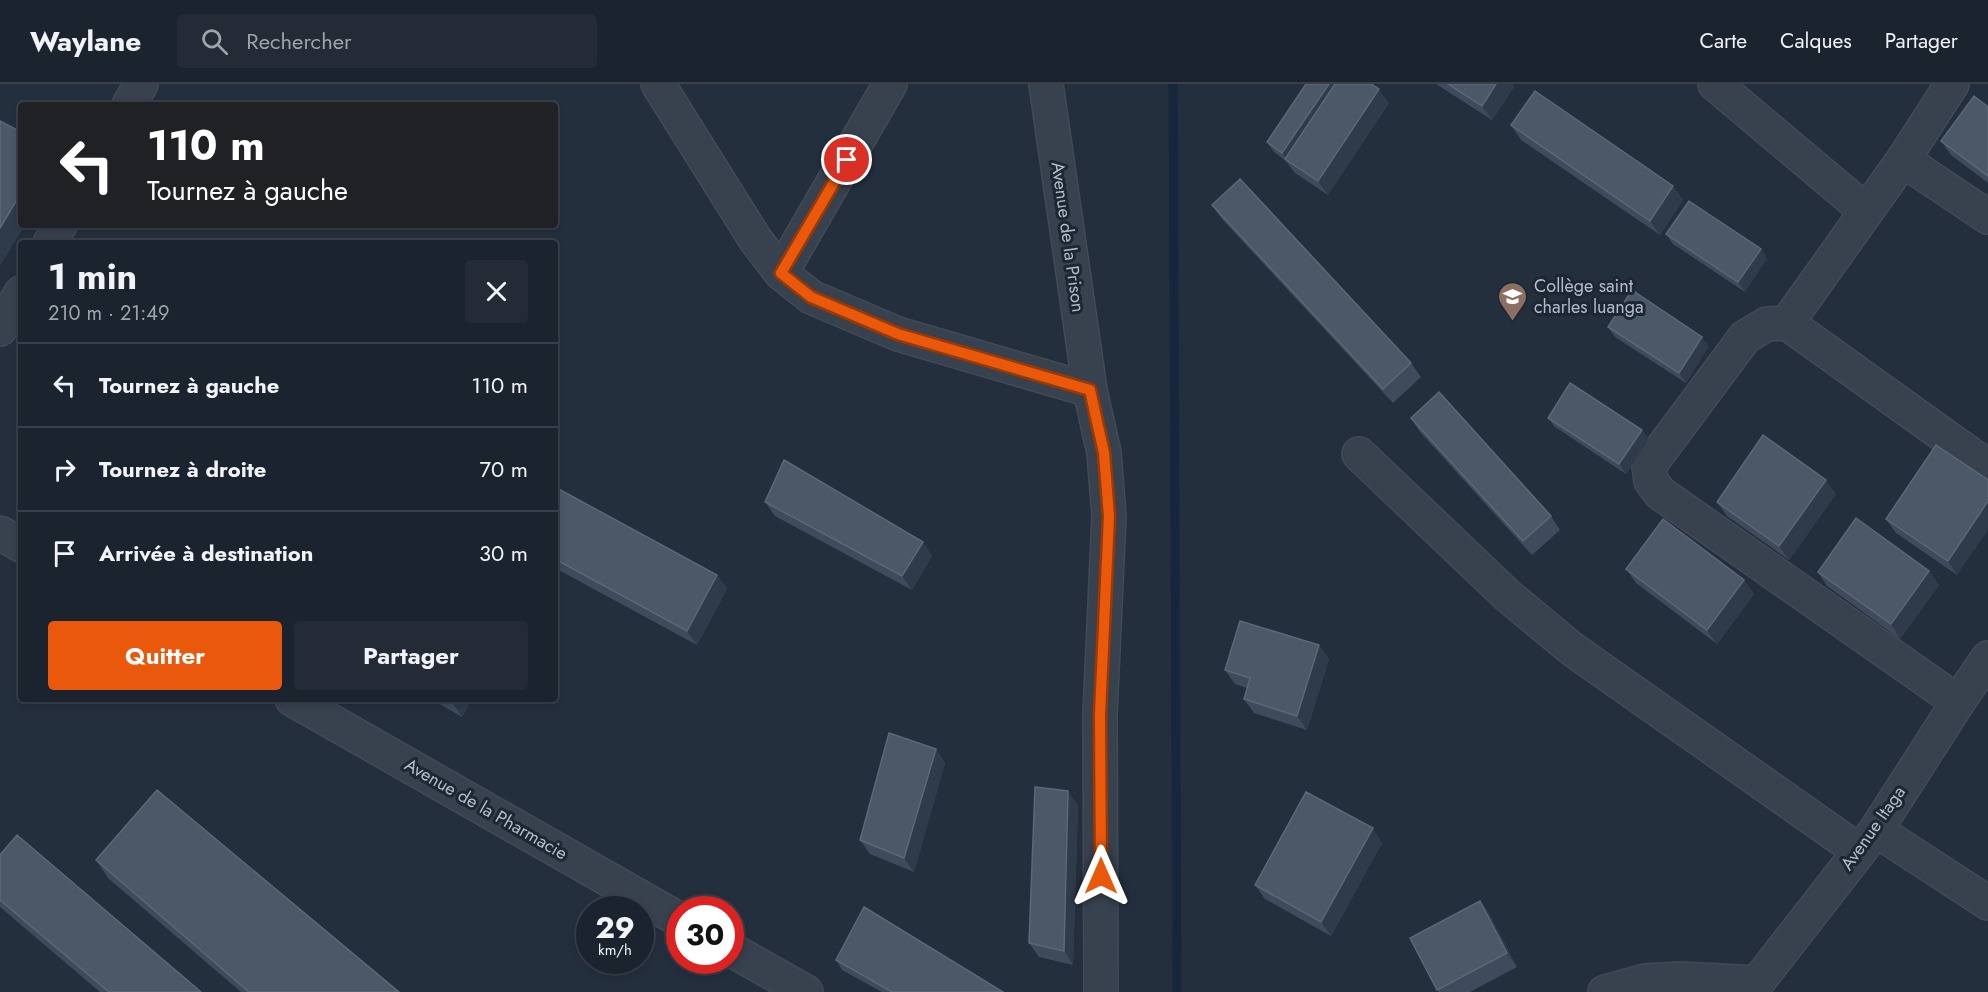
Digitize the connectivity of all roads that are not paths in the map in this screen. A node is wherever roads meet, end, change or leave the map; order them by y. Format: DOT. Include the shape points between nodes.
graph roads {
  1 [pos="141,84"];
  2 [pos="658,84"];
  3 [pos="890,84"];
  4 [pos="1046,84"];
  5 [pos="1715,84"];
  6 [pos="1952,84"];
  7 [pos="131,102"];
  8 [pos="1903,160"];
  9 [pos="1866,211"];
  10 [pos="1988,217"];
  11 [pos="781,273"];
  12 [pos="18,298"];
  13 [pos="1787,322"];
  14 [pos="0,329"];
  15 [pos="1090,390"];
  16 [pos="1359,454"];
  17 [pos="1988,467"];
  18 [pos="0,533"];
  19 [pos="18,543"];
  20 [pos="1988,658"];
  21 [pos="297,702"];
  22 [pos="1958,702"];
  23 [pos="1867,841"];
  24 [pos="1988,903"];
  25 [pos="666,912"];
  26 [pos="744,957"];
  27 [pos="1753,987"];
  28 [pos="806,992"];
  29 [pos="1101,992"];
  30 [pos="1605,992"];
  1 -- 7 [label="street"];
  2 -- 11 [label="street" via="754,239"];
  3 -- 11 [label="street"];
  4 -- 15 [label="street, Avenue de la Prison"];
  5 -- 9 [label="street"];
  6 -- 8 [label="street"];
  8 -- 9 [label="street"];
  8 -- 10 [label="street"];
  9 -- 13 [label="street"];
  11 -- 15 [label="street" via="811,297 898,334"];
  12 -- 14 [label="street"];
  13 -- 17 [label="street"];
  13 -- 22 [label="street" via="1767,324 1744,337 1649,466 1651,481 1660,493"];
  15 -- 29 [label="street, Avenue de la Prison" via="1104,453 1109,516 1100,714"];
  16 -- 23 [label="street" via="1507,595 1572,649"];
  18 -- 19 [label="street"];
  20 -- 22 [label="street, Avenue Itaga"];
  21 -- 25 [label="street, Avenue de la Pharmacie"];
  22 -- 23 [label="street, Avenue Itaga"];
  23 -- 24 [label="street"];
  23 -- 27 [label="street, Avenue Itaga"];
  26 -- 28 [label="street"];
  27 -- 30 [label="street" via="1682,979 1645,981"];
}
